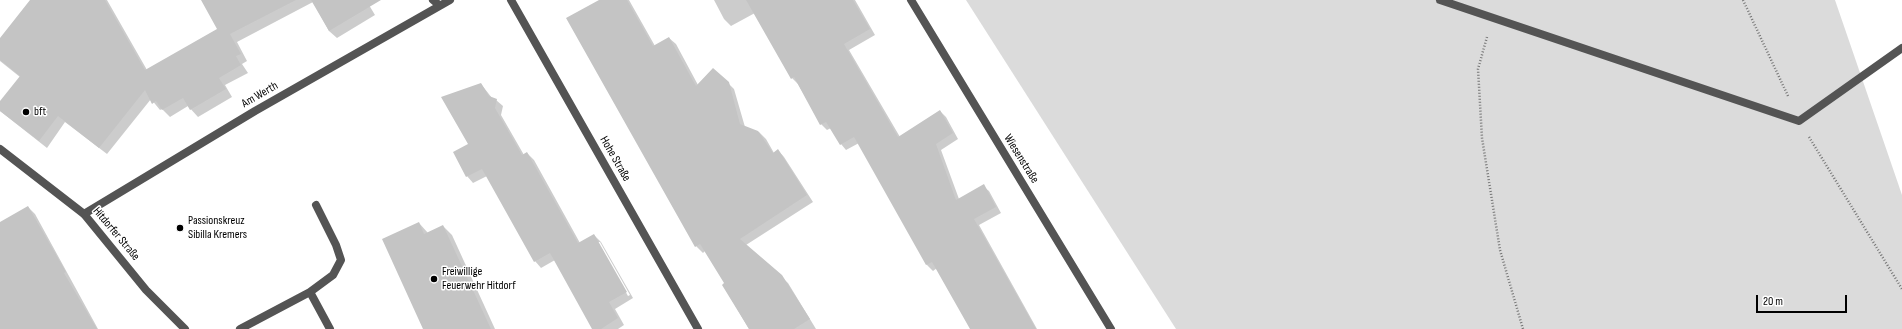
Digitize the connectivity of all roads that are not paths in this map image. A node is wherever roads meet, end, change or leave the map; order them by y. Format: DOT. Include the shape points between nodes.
graph roads {
  1 [pos="450,0"];
  2 [pos="511,0"];
  3 [pos="911,0"];
  4 [pos="1440,0"];
  5 [pos="436,3"];
  6 [pos="1902,48"];
  7 [pos="0,149"];
  8 [pos="316,205"];
  9 [pos="84,214"];
  10 [pos="310,292"];
  11 [pos="185,329"];
  12 [pos="240,329"];
  13 [pos="330,329"];
  14 [pos="698,329"];
  15 [pos="1111,329"];
  1 -- 5 [label="street, Am Werth"];
  2 -- 14 [label="street, Hohe Straße"];
  3 -- 15 [label="street, Wiesenstraße"];
  4 -- 6 [label="street" via="1799,121"];
  5 -- 9 [label="street, Am Werth"];
  7 -- 9 [label="street, Hitdorfer Straße"];
  8 -- 10 [label="street" via="341,260 333,275"];
  9 -- 11 [label="street, Hitdorfer Straße" via="146,290"];
  10 -- 12 [label="street"];
  10 -- 13 [label="street"];
}
